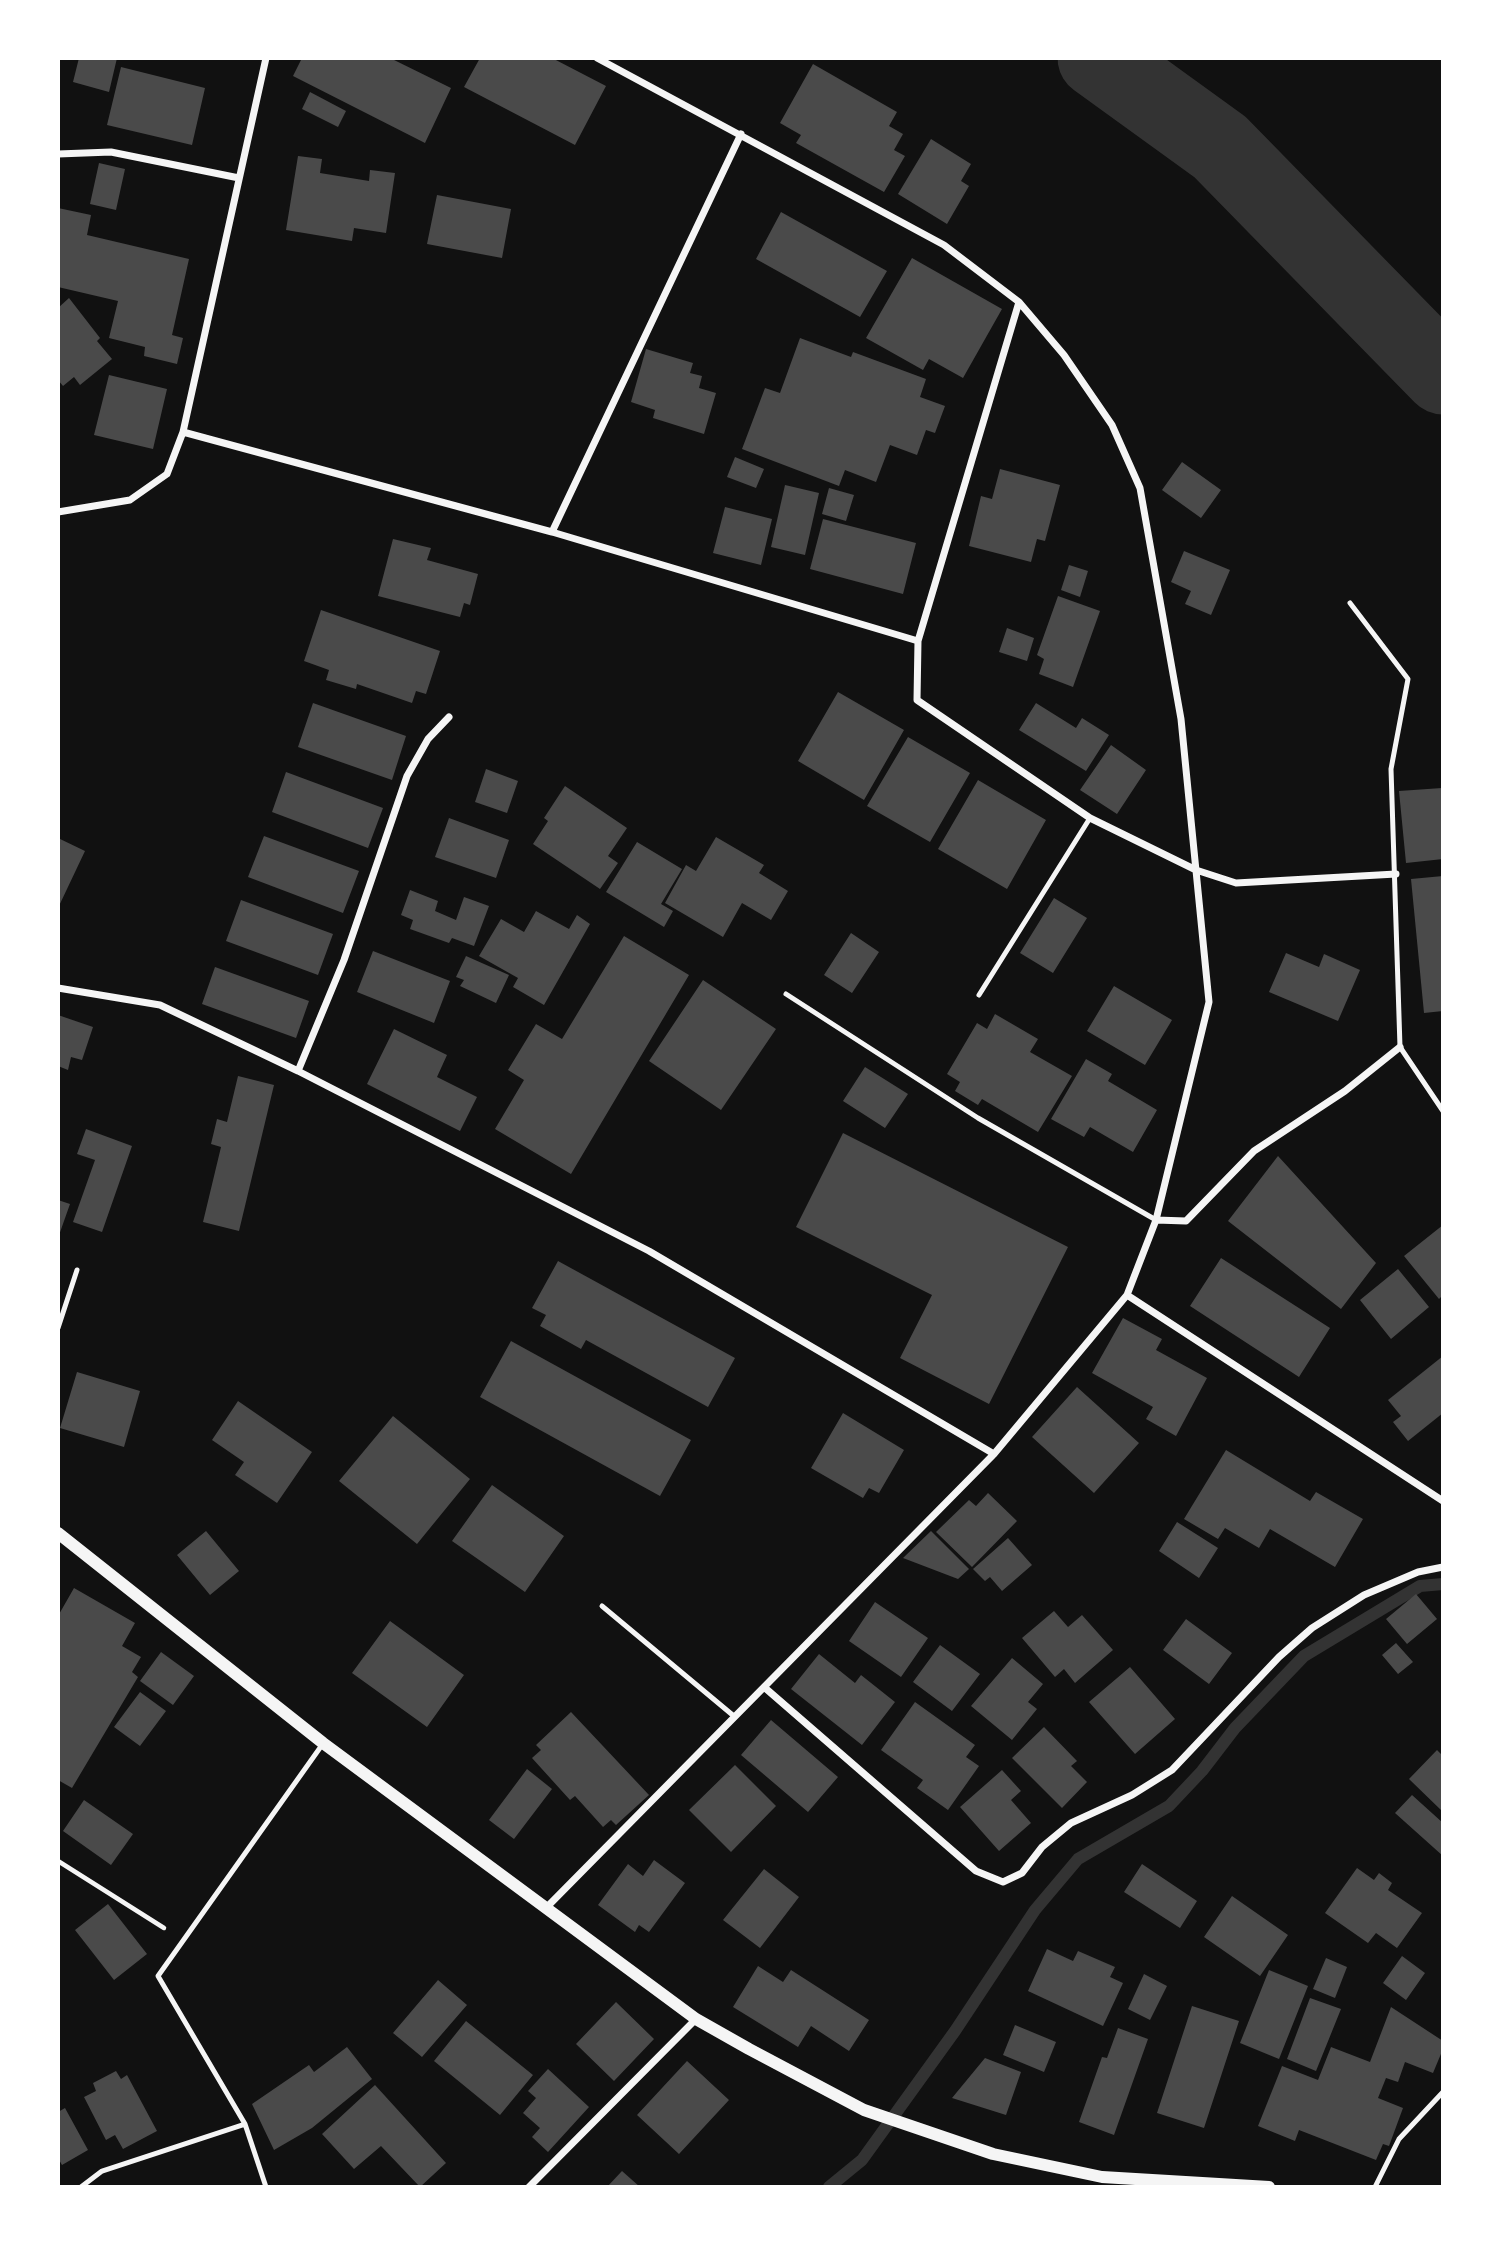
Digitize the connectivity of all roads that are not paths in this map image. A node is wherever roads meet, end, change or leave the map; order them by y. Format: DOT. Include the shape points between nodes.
graph roads {
  1 [pos="266,58"];
  2 [pos="597,58"];
  3 [pos="741,134"];
  4 [pos="58,154"];
  5 [pos="239,178"];
  6 [pos="1019,302"];
  7 [pos="183,432"];
  8 [pos="58,512"];
  9 [pos="552,532"];
  10 [pos="1350,603"];
  11 [pos="918,641"];
  12 [pos="449,717"];
  13 [pos="1090,818"];
  14 [pos="1196,870"];
  15 [pos="1396,874"];
  16 [pos="58,988"];
  17 [pos="786,994"];
  18 [pos="979,995"];
  19 [pos="1400,1048"];
  20 [pos="298,1071"];
  21 [pos="1443,1111"];
  22 [pos="1156,1220"];
  23 [pos="77,1270"];
  24 [pos="1127,1295"];
  25 [pos="58,1328"];
  26 [pos="994,1454"];
  27 [pos="1443,1501"];
  28 [pos="58,1533"];
  29 [pos="1443,1567"];
  30 [pos="602,1606"];
  31 [pos="764,1687"];
  32 [pos="735,1717"];
  33 [pos="323,1743"];
  34 [pos="545,1909"];
  35 [pos="696,2019"];
  36 [pos="1443,2092"];
  37 [pos="245,2124"];
  38 [pos="81,2187"];
  39 [pos="265,2187"];
  40 [pos="529,2187"];
  41 [pos="1269,2187"];
  42 [pos="1375,2187"];
  1 -- 5 [label="street"];
  2 -- 3 [label="street"];
  3 -- 6 [label="street" via="944,246"];
  3 -- 9 [label="street"];
  4 -- 5 [label="street" via="111,152"];
  5 -- 7 [label="street"];
  6 -- 11 [label="street"];
  6 -- 14 [label="street" via="1064,355 1112,425 1140,488 1181,719"];
  7 -- 8 [label="street" via="167,474 130,500"];
  7 -- 9 [label="street"];
  9 -- 11 [label="street"];
  10 -- 15 [label="lane" via="1408,679 1391,769"];
  11 -- 13 [label="street" via="917,700"];
  12 -- 20 [label="street" via="428,739 407,776 348,949"];
  13 -- 14 [label="street"];
  13 -- 18 [label="lane"];
  14 -- 15 [label="street" via="1236,883"];
  14 -- 22 [label="street" via="1209,1002"];
  15 -- 19 [label="lane"];
  16 -- 20 [label="street" via="160,1005"];
  17 -- 22 [label="lane" via="978,1118"];
  19 -- 21 [label="lane"];
  19 -- 22 [label="street" via="1254,1151 1186,1221"];
  20 -- 26 [label="street" via="649,1251"];
  22 -- 24 [label="street"];
  23 -- 25 [label="lane"];
  24 -- 26 [label="street"];
  24 -- 27 [label="street"];
  26 -- 31 [label="street"];
  28 -- 33 [label="street"];
  29 -- 31 [label="street" via="1418,1572 1364,1595 1312,1628 1172,1770 1132,1795 1071,1823 1042,1847 1022,1873 1003,1882 976,1871"];
  30 -- 32 [label="lane"];
  31 -- 32 [label="street"];
  32 -- 34 [label="street"];
  33 -- 34 [label="street"];
  33 -- 37 [label="lane" via="158,1976"];
  34 -- 35 [label="street"];
  35 -- 40 [label="street"];
  35 -- 41 [label="street" via="864,2110 993,2154 1102,2177"];
  36 -- 42 [label="lane" via="1399,2139"];
  37 -- 38 [label="lane" via="103,2171"];
  37 -- 39 [label="lane"];
}
